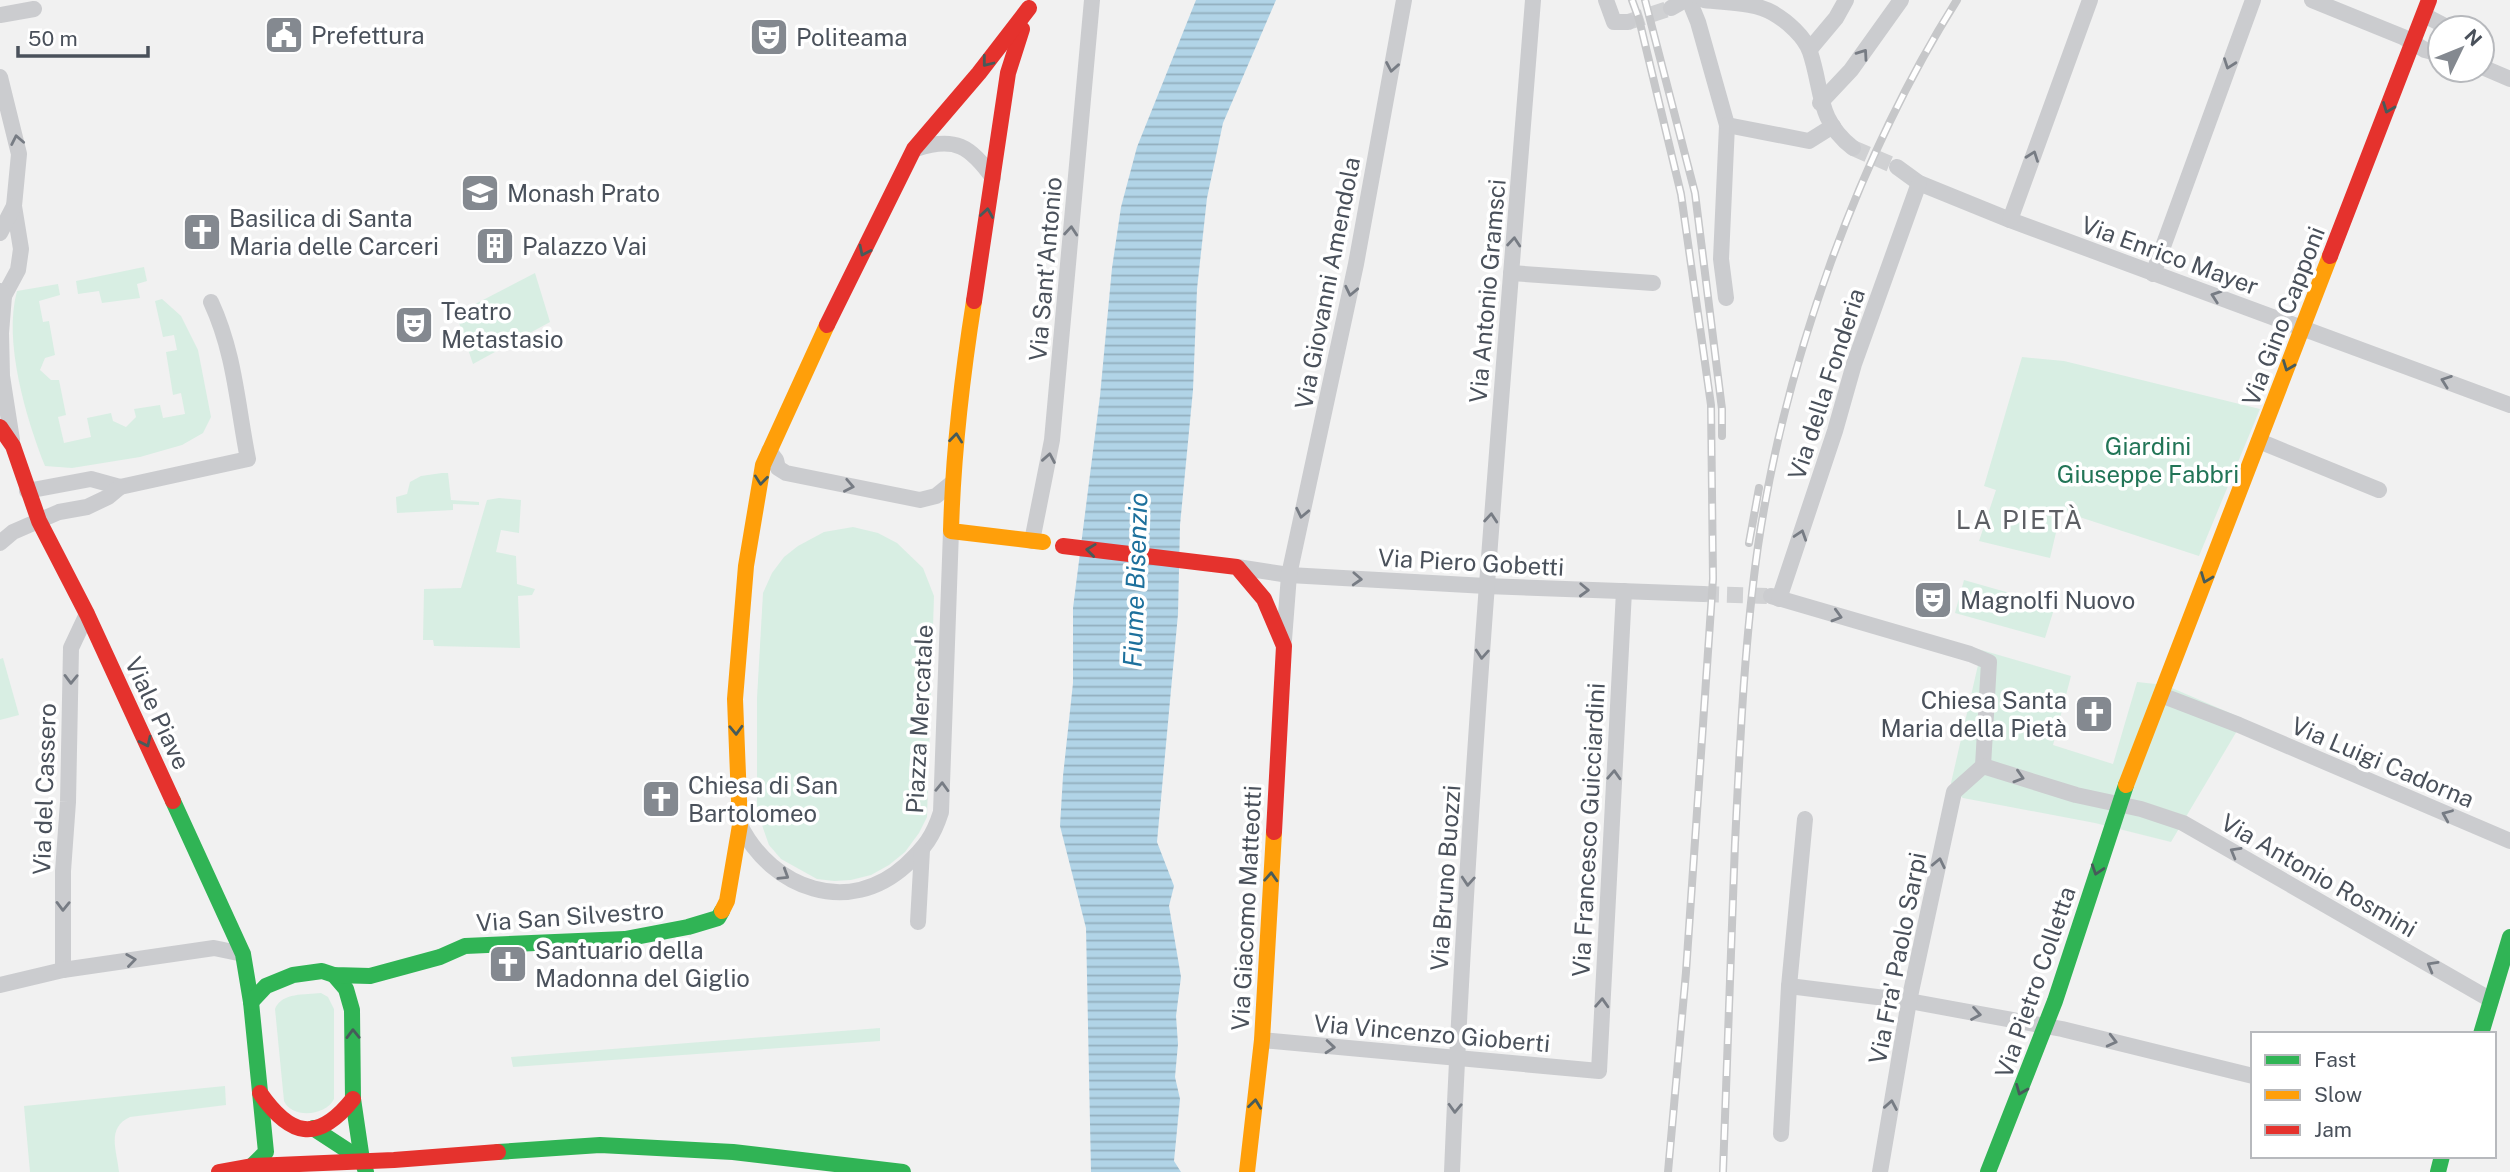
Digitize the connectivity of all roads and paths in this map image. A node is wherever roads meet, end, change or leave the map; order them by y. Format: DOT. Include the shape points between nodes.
graph roads {
  1 [pos="1092,0"];
  2 [pos="1404,0"];
  3 [pos="1534,0"];
  4 [pos="1606,0"];
  5 [pos="1704,0"];
  6 [pos="1846,0"];
  7 [pos="1900,0"];
  8 [pos="2090,0"];
  9 [pos="2253,0"];
  10 [pos="2312,0"];
  11 [pos="1682,3"];
  12 [pos="1031,4"];
  13 [pos="1772,6"];
  14 [pos="2426,7"];
  15 [pos="34,9"];
  16 [pos="0,15"];
  17 [pos="1628,22"];
  18 [pos="2413,44"];
  19 [pos="1810,49"];
  20 [pos="2426,49"];
  21 [pos="0,77"];
  22 [pos="1820,103"];
  23 [pos="1727,125"];
  24 [pos="1833,126"];
  25 [pos="1853,148"];
  26 [pos="914,149"];
  27 [pos="1897,167"];
  28 [pos="993,178"];
  29 [pos="1919,183"];
  30 [pos="7,207"];
  31 [pos="2010,220"];
  32 [pos="0,233"];
  33 [pos="1511,273"];
  34 [pos="2153,274"];
  35 [pos="1653,283"];
  36 [pos="2,293"];
  37 [pos="1727,298"];
  38 [pos="211,302"];
  39 [pos="2303,328"];
  40 [pos="2510,405"];
  41 [pos="0,427"];
  42 [pos="2259,441"];
  43 [pos="13,446"];
  44 [pos="769,451"];
  45 [pos="951,483"];
  46 [pos="120,487"];
  47 [pos="2379,490"];
  48 [pos="27,491"];
  49 [pos="39,521"];
  50 [pos="951,531"];
  51 [pos="0,543"];
  52 [pos="1063,546"];
  53 [pos="1237,567"];
  54 [pos="1289,575"];
  55 [pos="1486,586"];
  56 [pos="1624,591"];
  57 [pos="1703,594"];
  58 [pos="87,614"];
  59 [pos="1284,646"];
  60 [pos="2161,695"];
  61 [pos="1983,766"];
  62 [pos="2118,805"];
  63 [pos="1805,819"];
  64 [pos="740,825"];
  65 [pos="2510,841"];
  66 [pos="922,850"];
  67 [pos="718,918"];
  68 [pos="918,922"];
  69 [pos="2510,937"];
  70 [pos="243,954"];
  71 [pos="63,970"];
  72 [pos="334,975"];
  73 [pos="0,985"];
  74 [pos="1789,985"];
  75 [pos="2491,1000"];
  76 [pos="1909,1001"];
  77 [pos="251,1002"];
  78 [pos="2046,1026"];
  79 [pos="2481,1032"];
  80 [pos="1262,1040"];
  81 [pos="1457,1059"];
  82 [pos="1599,1071"];
  83 [pos="2251,1076"];
  84 [pos="259,1090"];
  85 [pos="353,1099"];
  86 [pos="313,1128"];
  87 [pos="1781,1134"];
  88 [pos="364,1166"];
  89 [pos="251,1169"];
  90 [pos="858,1170"];
  91 [pos="219,1172"];
  92 [pos="903,1172"];
  93 [pos="1247,1172"];
  94 [pos="1452,1172"];
  95 [pos="1880,1172"];
  96 [pos="1988,1172"];
  50 -- 1 [label="street, Via Sant'Antonio, one-way" via="1037,542 1052,440"];
  2 -- 54 [label="street, Via Giovanni Amendola, one-way" via="1356,264"];
  33 -- 3 [label="street, Via Antonio Gramsci, one-way"];
  4 -- 17 [label="street" via="1614,22"];
  5 -- 13 [label="street"];
  6 -- 19 [label="street"];
  22 -- 7 [label="street, one-way" via="1851,70"];
  31 -- 8 [label="street, one-way"];
  9 -- 34 [label="street, one-way"];
  10 -- 18 [label="street"];
  11 -- 23 [label="street" via="1698,22"];
  12 -- 26 [label="street, Piazza Mercatale, one-way"];
  12 -- 28 [label="street, Piazza Mercatale" via="1008,73"];
  13 -- 19 [label="street"];
  14 -- 18 [label="street, Via Gino Capponi"];
  15 -- 16 [label="street"];
  18 -- 20 [label="street"];
  18 -- 39 [label="street, Via Gino Capponi, one-way"];
  19 -- 22 [label="street"];
  30 -- 21 [label="street, one-way" via="19,154"];
  22 -- 24 [label="street"];
  23 -- 24 [label="street" via="1809,141"];
  23 -- 37 [label="street" via="1721,259"];
  24 -- 25 [label="street"];
  26 -- 28 [label="street" via="936,142 953,143 971,152"];
  26 -- 44 [label="street, Piazza Mercatale, one-way"];
  27 -- 29 [label="street, Via Enrico Mayer"];
  45 -- 28 [label="street, Piazza Mercatale, one-way"];
  29 -- 31 [label="street, Via Enrico Mayer"];
  29 -- 61 [label="street, Via della Fonderia" via="1775,598 1989,662"];
  30 -- 32 [label="street"];
  30 -- 36 [label="street" via="22,249 18,270"];
  31 -- 34 [label="street, Via Enrico Mayer"];
  33 -- 35 [label="street"];
  55 -- 33 [label="street, Via Antonio Gramsci, one-way"];
  39 -- 34 [label="street, Via Enrico Mayer, one-way"];
  36 -- 43 [label="street, Viale Piave" via="2,376"];
  38 -- 46 [label="street" via="235,373 247,459"];
  40 -- 39 [label="street, Via Enrico Mayer, one-way"];
  39 -- 42 [label="street, Via Gino Capponi, one-way"];
  41 -- 43 [label="street, Viale Piave"];
  42 -- 47 [label="street"];
  42 -- 60 [label="street, Via Gino Capponi, one-way"];
  43 -- 48 [label="street, Viale Piave"];
  44 -- 45 [label="street, one-way" via="786,474 920,500 936,496"];
  44 -- 64 [label="street, Piazza Mercatale, one-way" via="746,566 728,699"];
  45 -- 50 [label="street, Piazza Mercatale"];
  46 -- 48 [label="street" via="91,479"];
  46 -- 49 [label="street" via="87,507"];
  48 -- 49 [label="street, Viale Piave"];
  49 -- 51 [label="street"];
  49 -- 58 [label="street, Viale Piave"];
  66 -- 50 [label="street, Piazza Mercatale, one-way" via="941,812"];
  53 -- 52 [label="street, one-way"];
  53 -- 54 [label="street, Via Piero Gobetti"];
  53 -- 59 [label="street, Via Giacomo Matteotti" via="1264,599"];
  54 -- 55 [label="street, Via Piero Gobetti, one-way"];
  54 -- 59 [label="street, Via Giacomo Matteotti"];
  55 -- 56 [label="street, Via Piero Gobetti, one-way"];
  55 -- 81 [label="street, Via Bruno Buozzi, one-way"];
  56 -- 57 [label="street, Via Piero Gobetti"];
  82 -- 56 [label="street, Via Francesco Guicciardini, one-way"];
  58 -- 70 [label="street, Viale Piave, one-way"];
  58 -- 71 [label="street, Via del Cassero, one-way" via="71,648"];
  80 -- 59 [label="street, Via Giacomo Matteotti, one-way"];
  60 -- 62 [label="street, Via Gino Capponi"];
  65 -- 60 [label="street, Via Luigi Cadorna, one-way"];
  61 -- 62 [label="street, Via Antonio Rosmini, one-way"];
  76 -- 61 [label="street, Via Fra' Paolo Sarpi, one-way" via="1954,792"];
  75 -- 62 [label="street, Via Antonio Rosmini, one-way" via="2183,822"];
  62 -- 78 [label="street, Via Pietro Colletta, one-way"];
  63 -- 74 [label="street"];
  64 -- 66 [label="street, Piazza Mercatale, one-way" via="748,841 779,873 813,889 859,891 874,886 895,875"];
  64 -- 67 [label="street, Piazza Mercatale" via="727,901"];
  66 -- 68 [label="street"];
  67 -- 72 [label="street, Via San Silvestro" via="636,938 465,946 370,975"];
  69 -- 75 [label="street"];
  71 -- 70 [label="street, one-way" via="214,948"];
  70 -- 77 [label="street, Viale Piave"];
  71 -- 73 [label="street"];
  72 -- 77 [label="street" via="322,971 293,975 266,986"];
  85 -- 72 [label="street, one-way" via="352,1010 346,989"];
  74 -- 76 [label="street"];
  74 -- 87 [label="street"];
  75 -- 79 [label="street"];
  76 -- 78 [label="street, one-way"];
  95 -- 76 [label="street, Via Fra' Paolo Sarpi, one-way"];
  77 -- 84 [label="street"];
  78 -- 83 [label="street, one-way"];
  78 -- 96 [label="street, Via Pietro Colletta, one-way"];
  80 -- 81 [label="street, Via Vincenzo Gioberti, one-way"];
  93 -- 80 [label="street, Via Giacomo Matteotti, one-way"];
  81 -- 82 [label="street, Via Vincenzo Gioberti"];
  81 -- 94 [label="street, Via Bruno Buozzi, one-way"];
  84 -- 86 [label="street" via="292,1127"];
  84 -- 89 [label="street" via="267,1152"];
  85 -- 86 [label="street" via="335,1120"];
  85 -- 88 [label="street"];
  86 -- 88 [label="street"];
  88 -- 89 [label="street"];
  88 -- 90 [label="street" via="600,1145 733,1152"];
  89 -- 91 [label="street"];
  90 -- 92 [label="street"];
}
